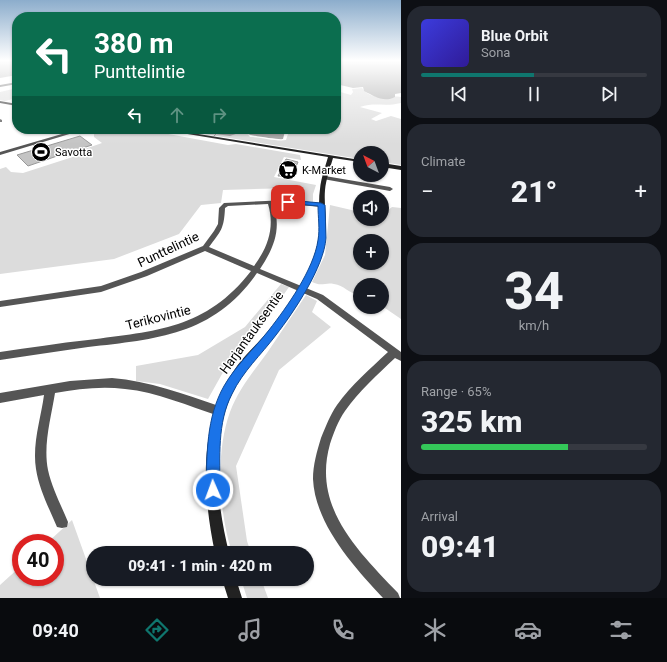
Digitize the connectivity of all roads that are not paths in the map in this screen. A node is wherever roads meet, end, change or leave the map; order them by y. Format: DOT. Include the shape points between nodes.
graph roads {
  1 [pos="0,102"];
  2 [pos="12,104"];
  3 [pos="67,134"];
  4 [pos="190,134"];
  5 [pos="0,154"];
  6 [pos="331,157"];
  7 [pos="353,160"];
  8 [pos="389,166"];
  9 [pos="401,168"];
  10 [pos="325,178"];
  11 [pos="390,189"];
  12 [pos="270,203"];
  13 [pos="321,205"];
  14 [pos="204,248"];
  15 [pos="255,270"];
  16 [pos="301,289"];
  17 [pos="0,304"];
  18 [pos="398,355"];
  19 [pos="0,356"];
  20 [pos="50,390"];
  21 [pos="0,398"];
  22 [pos="219,412"];
  23 [pos="62,522"];
  24 [pos="220,546"];
  25 [pos="231,586"];
  26 [pos="235,598"];
  27 [pos="393,598"];
  1 -- 2 [label="street"];
  3 -- 5 [label="street"];
  4 -- 6 [label="street"];
  6 -- 7 [label="street"];
  6 -- 10 [label="street, Harjantauksentie"];
  8 -- 9 [label="street"];
  10 -- 11 [label="street"];
  10 -- 13 [label="street, Harjantauksentie"];
  12 -- 13 [label="street, Punttelintie" via="302,202"];
  12 -- 14 [label="street, Punttelintie" via="223,206 221,224"];
  12 -- 15 [label="street, Terikovintie" via="275,220 274,235 267,253"];
  13 -- 16 [label="street, Harjantauksentie" via="323,224 319,250 309,277"];
  14 -- 15 [label="street"];
  14 -- 17 [label="street, Punttelintie" via="101,289"];
  15 -- 16 [label="street"];
  15 -- 19 [label="street, Terikovintie" via="240,290 221,307 190,324 153,334"];
  16 -- 18 [label="street" via="320,297"];
  16 -- 22 [label="street, Harjantauksentie" via="273,332 240,370"];
  18 -- 27 [label="street" via="359,387 334,418 322,452 320,473 321,490 326,506 338,530 351,550"];
  20 -- 21 [label="street"];
  20 -- 22 [label="street" via="83,384 132,385 178,397"];
  20 -- 23 [label="street" via="41,462 45,480"];
  22 -- 24 [label="street, Harjantauksentie" via="213,442 212,474"];
  25 -- 26 [label="street"];
}
